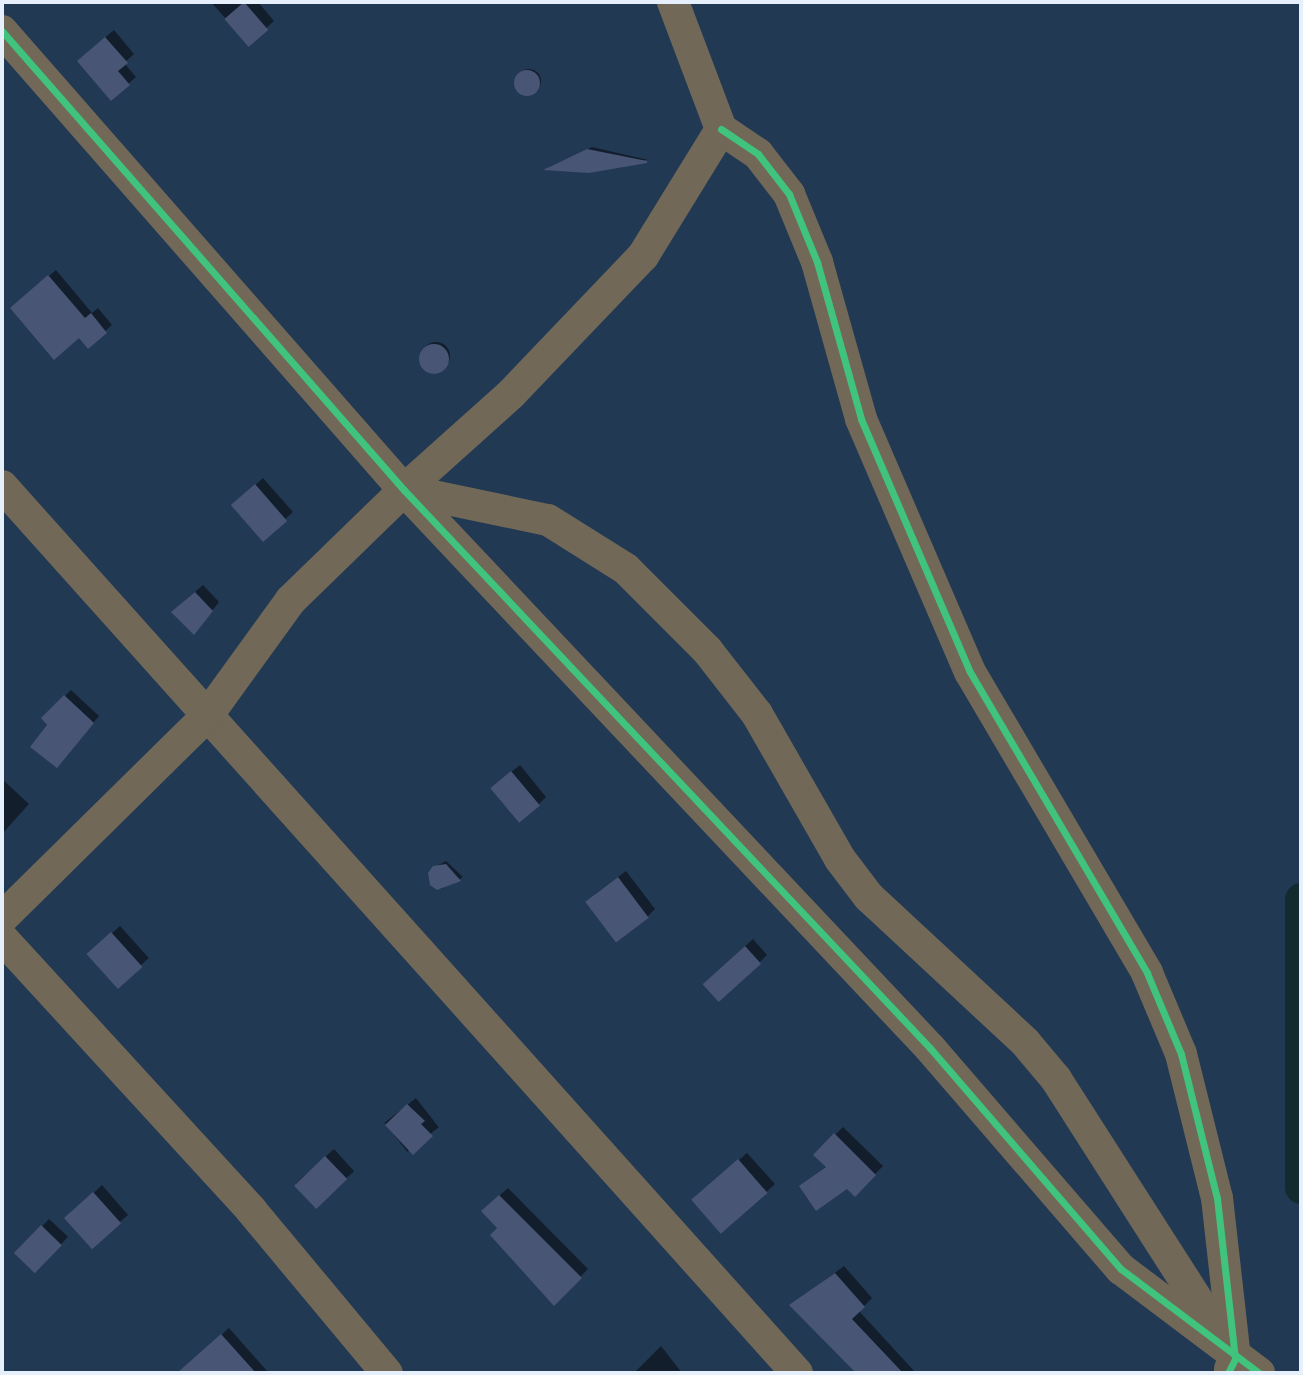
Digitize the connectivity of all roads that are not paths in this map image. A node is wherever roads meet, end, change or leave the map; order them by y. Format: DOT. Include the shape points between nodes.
graph roads {
  1 [pos="673,2"];
  2 [pos="2,31"];
  3 [pos="721,129"];
  4 [pos="2,486"];
  5 [pos="404,490"];
  6 [pos="207,716"];
  7 [pos="2,918"];
  8 [pos="2,938"];
  9 [pos="1241,1369"];
  10 [pos="387,1373"];
  11 [pos="797,1373"];
  1 -- 3 [label="street"];
  2 -- 5 [label="street"];
  3 -- 5 [label="street" via="643,256 511,394"];
  3 -- 9 [label="street" via="758,154 789,194 817,262 861,419 959,648 1147,973 1181,1054 1217,1198"];
  4 -- 6 [label="street"];
  5 -- 6 [label="street" via="291,600"];
  5 -- 9 [label="street" via="930,1048 1121,1269"];
  5 -- 9 [label="street" via="548,520 626,569 707,649 757,714 840,859 869,897 1025,1042 1056,1079"];
  6 -- 7 [label="street"];
  6 -- 11 [label="street"];
  8 -- 10 [label="street" via="251,1210"];
}
